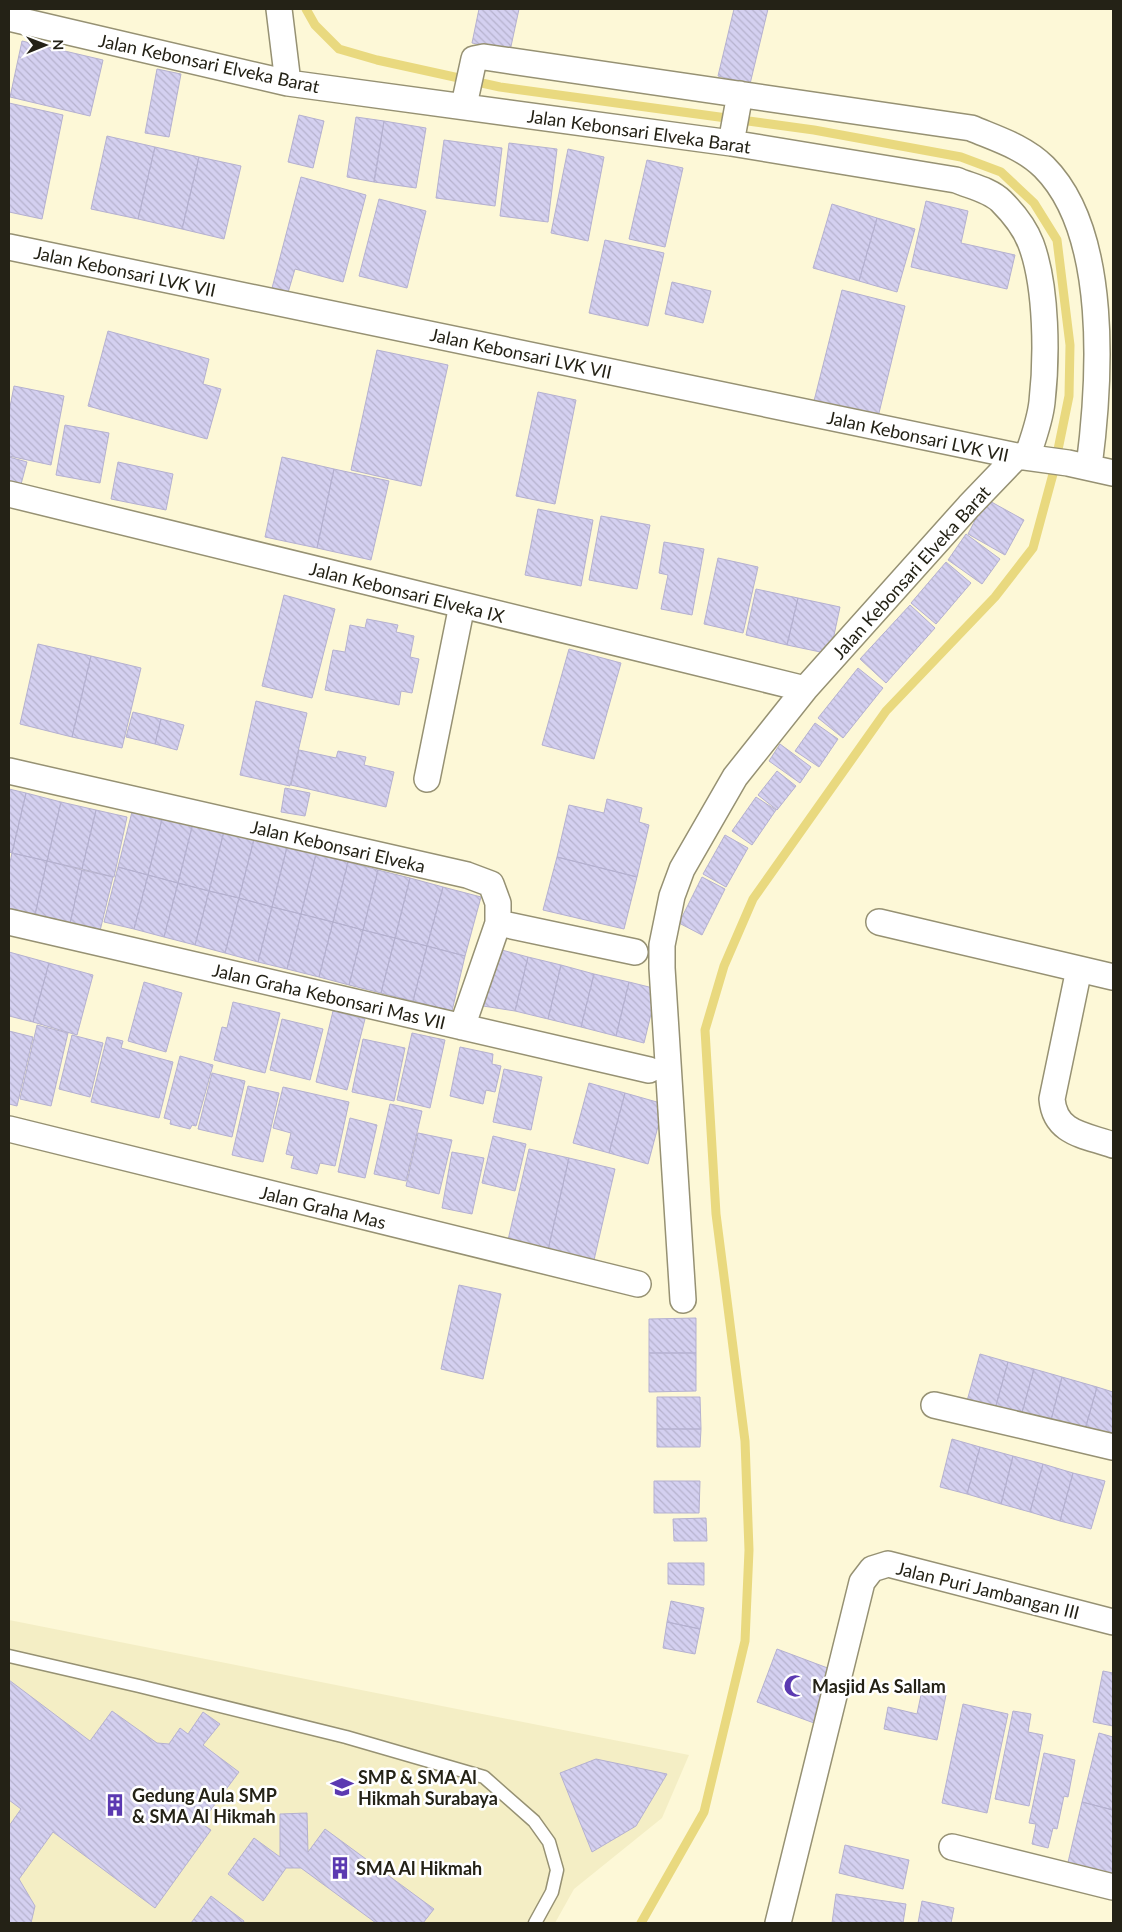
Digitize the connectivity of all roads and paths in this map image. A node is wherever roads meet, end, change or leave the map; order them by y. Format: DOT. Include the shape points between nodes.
graph roads {
  1 [pos="279,9"];
  2 [pos="9,18"];
  3 [pos="288,83"];
  4 [pos="465,99"];
  5 [pos="736,117"];
  6 [pos="9,247"];
  7 [pos="1026,457"];
  8 [pos="1078,465"];
  9 [pos="1113,473"];
  10 [pos="9,494"];
  11 [pos="462,606"];
  12 [pos="805,689"];
  13 [pos="9,771"];
  14 [pos="426,779"];
  15 [pos="9,922"];
  16 [pos="879,922"];
  17 [pos="498,923"];
  18 [pos="635,952"];
  19 [pos="1079,969"];
  20 [pos="1113,977"];
  21 [pos="462,1027"];
  22 [pos="649,1070"];
  23 [pos="9,1129"];
  24 [pos="1113,1145"];
  25 [pos="638,1284"];
  26 [pos="683,1300"];
  27 [pos="934,1405"];
  28 [pos="1113,1447"];
  29 [pos="1113,1622"];
  30 [pos="9,1656"];
  31 [pos="952,1847"];
  32 [pos="1113,1887"];
  33 [pos="536,1923"];
  34 [pos="778,1923"];
  1 -- 3 [label="street"];
  2 -- 3 [label="street, Jalan Kebonsari Elveka Barat"];
  3 -- 4 [label="street, Jalan Kebonsari Elveka Barat"];
  4 -- 5 [label="street, Jalan Kebonsari Elveka Barat"];
  4 -- 5 [label="street" via="474,59 484,57"];
  5 -- 7 [label="street, Jalan Kebonsari Elveka Barat" via="956,180 999,199 1022,227 1031,244 1045,331 1042,403"];
  5 -- 8 [label="street" via="971,128 1027,152 1044,167 1066,194 1078,221 1090,266 1096,329 1096,407"];
  6 -- 7 [label="street, Jalan Kebonsari LVK VII"];
  7 -- 8 [label="street, Jalan Kebonsari LVK VII"];
  7 -- 12 [label="street, Jalan Kebonsari Elveka Barat" via="969,506"];
  8 -- 9 [label="street, Jalan Kebonsari LVK VII"];
  10 -- 11 [label="street, Jalan Kebonsari Elveka IX"];
  11 -- 12 [label="street, Jalan Kebonsari Elveka IX"];
  11 -- 14 [label="street"];
  12 -- 26 [label="street, Jalan Kebonsari Elveka Barat" via="735,777 682,868 666,920 662,968"];
  13 -- 17 [label="street, Jalan Kebonsari Elveka" via="466,875 491,884 498,903"];
  15 -- 21 [label="street, Jalan Graha Kebonsari Mas VII"];
  16 -- 19 [label="street"];
  17 -- 18 [label="street"];
  17 -- 21 [label="street"];
  19 -- 20 [label="street"];
  19 -- 24 [label="street" via="1053,1107 1062,1127"];
  21 -- 22 [label="street, Jalan Graha Kebonsari Mas VII"];
  23 -- 25 [label="street, Jalan Graha Mas"];
  27 -- 28 [label="street"];
  29 -- 34 [label="street, Jalan Puri Jambangan III" via="888,1564 872,1569 862,1582"];
  30 -- 33 [label="lane" via="346,1737 484,1777 534,1821 550,1842 557,1870 552,1892"];
  31 -- 32 [label="street"];
}
